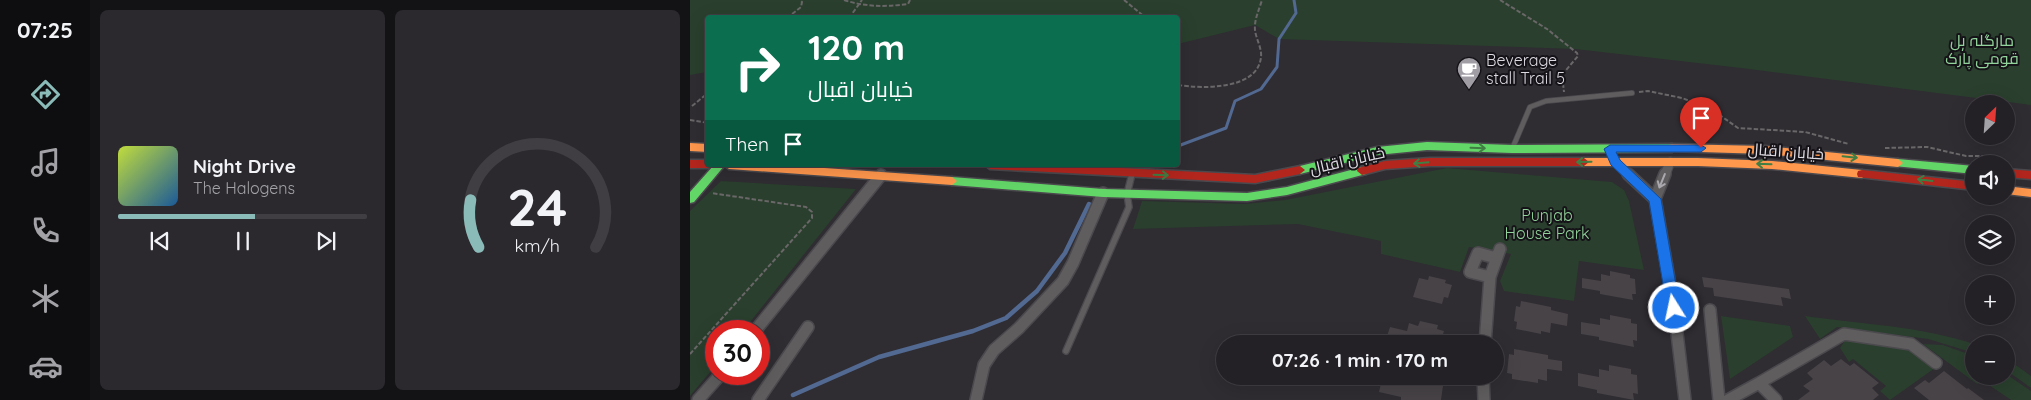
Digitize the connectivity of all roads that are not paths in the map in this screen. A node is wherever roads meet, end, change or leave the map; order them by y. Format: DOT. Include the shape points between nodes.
graph roads {
  1 [pos="1632,93"];
  2 [pos="690,147"];
  3 [pos="705,148"];
  4 [pos="1512,149"];
  5 [pos="1610,149"];
  6 [pos="1615,162"];
  7 [pos="1670,162"];
  8 [pos="690,164"];
  9 [pos="705,164"];
  10 [pos="718,167"];
  11 [pos="754,167"];
  12 [pos="1022,167"];
  13 [pos="1965,169"];
  14 [pos="1132,174"];
  15 [pos="2015,174"];
  16 [pos="881,175"];
  17 [pos="2031,175"];
  18 [pos="1965,185"];
  19 [pos="2015,191"];
  20 [pos="2031,193"];
  21 [pos="1103,194"];
  22 [pos="1127,194"];
  23 [pos="694,195"];
  24 [pos="1655,199"];
  25 [pos="1490,277"];
  26 [pos="1710,310"];
  27 [pos="764,320"];
  28 [pos="808,327"];
  29 [pos="1486,335"];
  30 [pos="1066,351"];
  31 [pos="1936,364"];
  32 [pos="1759,383"];
  33 [pos="711,385"];
  34 [pos="1483,385"];
  35 [pos="698,400"];
  36 [pos="758,400"];
  37 [pos="976,400"];
  38 [pos="1484,400"];
  39 [pos="1685,400"];
  40 [pos="1719,400"];
  41 [pos="1728,400"];
  42 [pos="1776,400"];
  1 -- 4 [label="lane" via="1546,101 1530,107"];
  2 -- 3 [label="main road"];
  4 -- 5 [label="main road, خیابان اقبال"];
  14 -- 4 [label="main road, خیابان اقبال, one-way" via="1255,178 1377,151 1427,146"];
  5 -- 6 [label="main road"];
  5 -- 13 [label="main road, خیابان اقبال, one-way" via="1765,150"];
  6 -- 7 [label="main road, خیابان اقبال"];
  6 -- 22 [label="main road, خیابان اقبال, one-way" via="1430,162 1385,166 1287,191 1247,197"];
  6 -- 24 [label="street"];
  18 -- 7 [label="main road, خیابان اقبال, one-way" via="1772,165"];
  7 -- 24 [label="street, one-way"];
  8 -- 9 [label="main road"];
  10 -- 23 [label="main road"];
  11 -- 16 [label="main road, خیابان اقبال"];
  12 -- 14 [label="main road, خیابان اقبال"];
  14 -- 22 [label="lane"];
  15 -- 17 [label="main road"];
  16 -- 21 [label="main road, خیابان اقبال"];
  16 -- 27 [label="street"];
  19 -- 20 [label="main road"];
  21 -- 22 [label="main road, خیابان اقبال"];
  21 -- 37 [label="street" via="1063,281 994,350 984,365"];
  22 -- 30 [label="lane" via="1128,207"];
  24 -- 39 [label="street" via="1674,308"];
  25 -- 25 [label="street" via="1498,254 1478,253 1470,272"];
  25 -- 29 [label="street"];
  26 -- 40 [label="street"];
  28 -- 36 [label="street"];
  31 -- 32 [label="street" via="1911,344 1844,334"];
  32 -- 41 [label="street"];
  32 -- 42 [label="street"];
  33 -- 35 [label="street"];
  34 -- 38 [label="street"];
}
